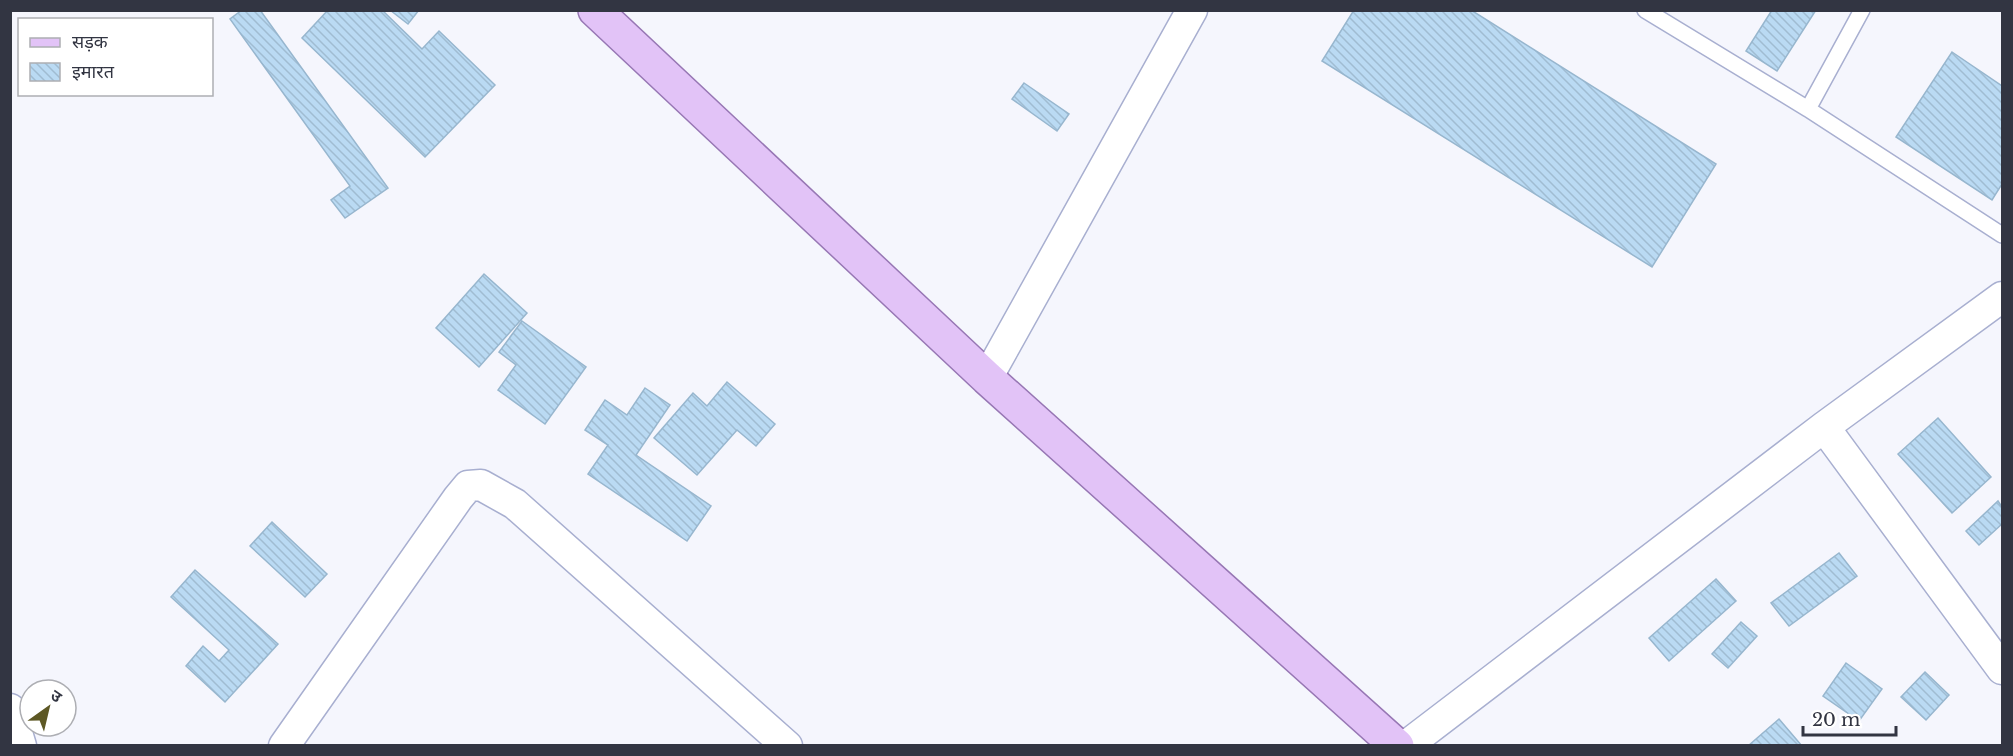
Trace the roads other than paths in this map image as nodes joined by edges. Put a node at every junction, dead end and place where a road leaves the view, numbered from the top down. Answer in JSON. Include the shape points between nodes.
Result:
{"nodes":[{"id":1,"x":595,"y":10,"type":"edge"},
{"id":2,"x":1192,"y":10,"type":"edge"},
{"id":3,"x":1645,"y":10,"type":"edge"},
{"id":4,"x":1862,"y":10,"type":"edge"},
{"id":5,"x":1808,"y":109,"type":"junction"},
{"id":6,"x":2002,"y":235,"type":"edge"},
{"id":7,"x":2002,"y":297,"type":"edge"},
{"id":8,"x":987,"y":378,"type":"junction"},
{"id":9,"x":1824,"y":427,"type":"junction"},
{"id":10,"x":2002,"y":669,"type":"edge"},
{"id":11,"x":10,"y":709,"type":"edge"},
{"id":12,"x":21,"y":746,"type":"edge"},
{"id":13,"x":284,"y":746,"type":"edge"},
{"id":14,"x":787,"y":746,"type":"edge"},
{"id":15,"x":1397,"y":746,"type":"edge"},
{"id":16,"x":1406,"y":746,"type":"edge"}],
"edges":[{"from":1,"to":8,"type":"main road"},
{"from":2,"to":8,"type":"street"},
{"from":3,"to":5,"type":"lane"},
{"from":4,"to":5,"type":"lane"},
{"from":5,"to":6,"type":"lane"},
{"from":7,"to":9,"type":"street"},
{"from":8,"to":15,"type":"main road"},
{"from":9,"to":10,"type":"street"},
{"from":9,"to":16,"type":"street"},
{"from":11,"to":12,"type":"street"},
{"from":13,"to":14,"type":"street","via":[[458,498],[468,486],[481,484],[515,504]]}]}
